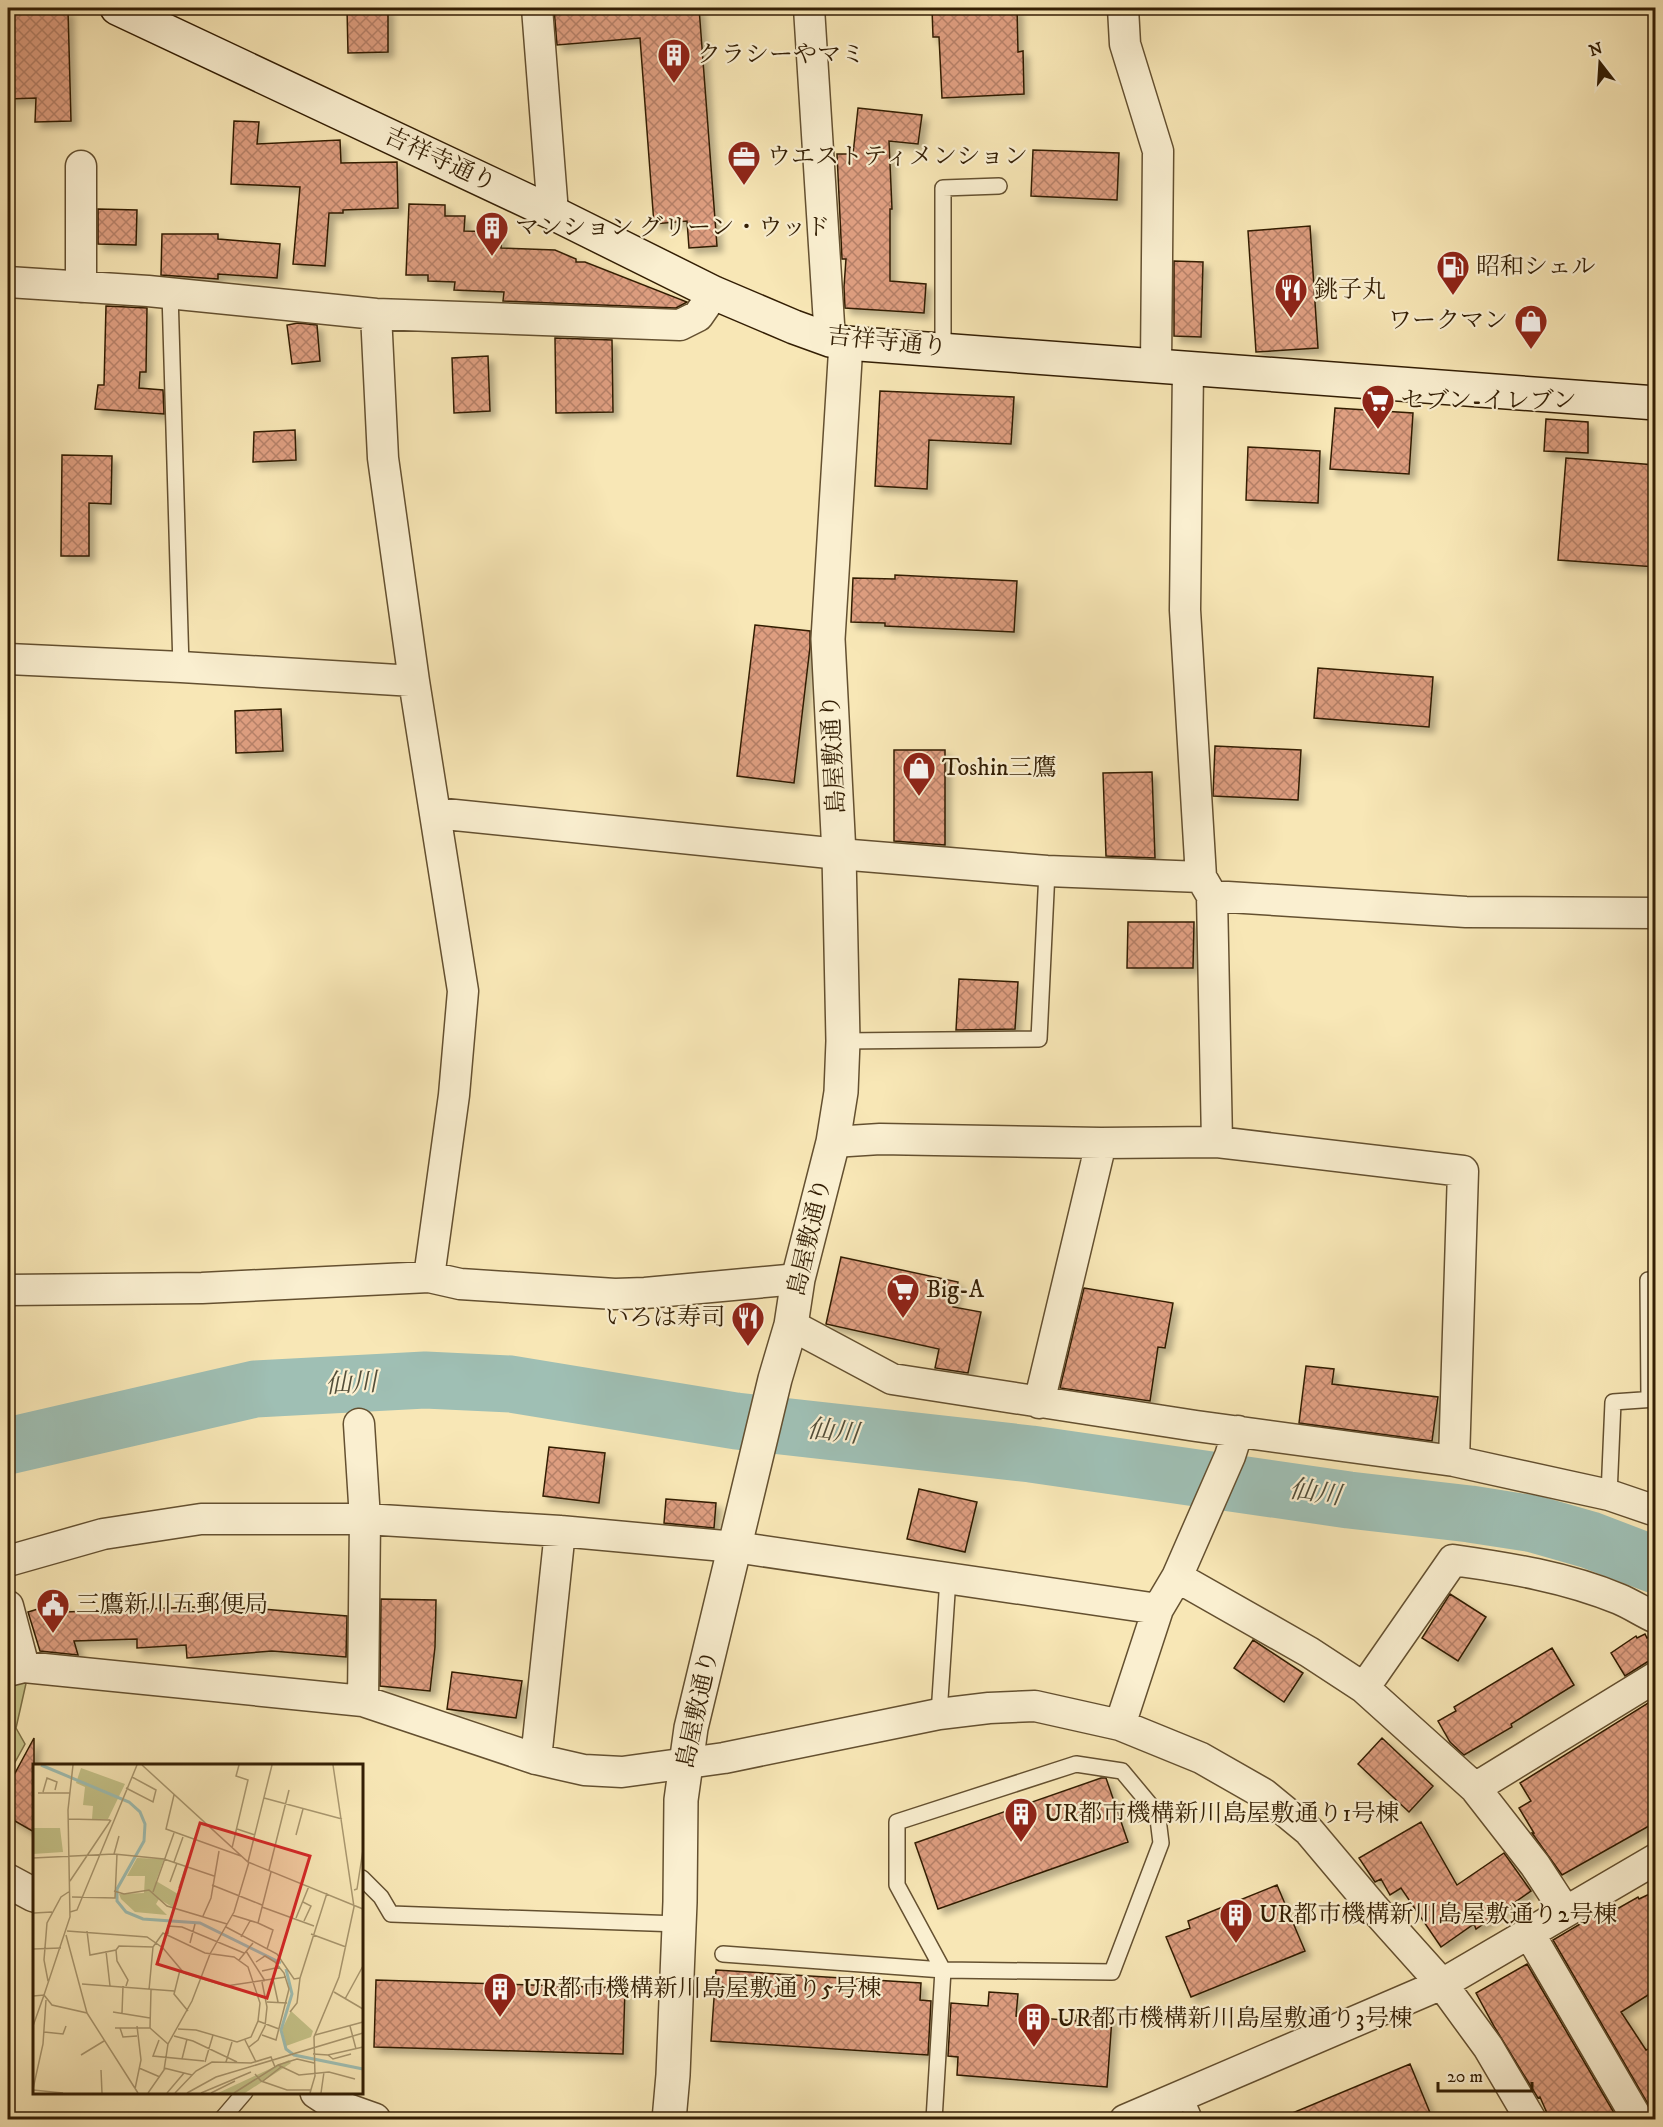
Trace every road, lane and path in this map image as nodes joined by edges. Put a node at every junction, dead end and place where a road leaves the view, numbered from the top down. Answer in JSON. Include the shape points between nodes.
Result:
{"nodes":[{"id":1,"x":117,"y":8,"type":"edge"},
{"id":2,"x":537,"y":8,"type":"edge"},
{"id":3,"x":809,"y":8,"type":"edge"},
{"id":4,"x":1123,"y":8,"type":"edge"},
{"id":5,"x":81,"y":166,"type":"dead end"},
{"id":6,"x":999,"y":186,"type":"dead end"},
{"id":7,"x":553,"y":213,"type":"junction"},
{"id":8,"x":8,"y":282,"type":"edge"},
{"id":9,"x":81,"y":288,"type":"junction"},
{"id":10,"x":170,"y":293,"type":"junction"},
{"id":11,"x":714,"y":293,"type":"junction"},
{"id":12,"x":376,"y":314,"type":"junction"},
{"id":13,"x":838,"y":341,"type":"junction"},
{"id":14,"x":943,"y":349,"type":"junction"},
{"id":15,"x":1156,"y":365,"type":"junction"},
{"id":16,"x":1188,"y":369,"type":"junction"},
{"id":17,"x":1656,"y":403,"type":"edge"},
{"id":18,"x":8,"y":659,"type":"edge"},
{"id":19,"x":181,"y":667,"type":"junction"},
{"id":20,"x":414,"y":681,"type":"junction"},
{"id":21,"x":435,"y":813,"type":"junction"},
{"id":22,"x":839,"y":854,"type":"junction"},
{"id":23,"x":1047,"y":871,"type":"junction"},
{"id":24,"x":1207,"y":886,"type":"junction"},
{"id":25,"x":1656,"y":913,"type":"edge"},
{"id":26,"x":843,"y":1041,"type":"junction"},
{"id":27,"x":833,"y":1142,"type":"junction"},
{"id":28,"x":1217,"y":1142,"type":"junction"},
{"id":29,"x":1101,"y":1143,"type":"junction"},
{"id":30,"x":429,"y":1277,"type":"junction"},
{"id":31,"x":798,"y":1279,"type":"junction"},
{"id":32,"x":1648,"y":1280,"type":"dead end"},
{"id":33,"x":8,"y":1290,"type":"edge"},
{"id":34,"x":791,"y":1325,"type":"junction"},
{"id":35,"x":1652,"y":1399,"type":"edge"},
{"id":36,"x":1040,"y":1402,"type":"junction"},
{"id":37,"x":359,"y":1424,"type":"dead end"},
{"id":38,"x":1234,"y":1444,"type":"junction"},
{"id":39,"x":1454,"y":1461,"type":"junction"},
{"id":40,"x":1609,"y":1495,"type":"junction"},
{"id":41,"x":1656,"y":1511,"type":"edge"},
{"id":42,"x":365,"y":1520,"type":"junction"},
{"id":43,"x":560,"y":1532,"type":"junction"},
{"id":44,"x":735,"y":1547,"type":"junction"},
{"id":45,"x":8,"y":1561,"type":"edge"},
{"id":46,"x":1177,"y":1577,"type":"junction"},
{"id":47,"x":948,"y":1578,"type":"junction"},
{"id":48,"x":8,"y":1606,"type":"edge"},
{"id":49,"x":1158,"y":1609,"type":"junction"},
{"id":50,"x":1656,"y":1618,"type":"edge"},
{"id":51,"x":16,"y":1669,"type":"edge"},
{"id":52,"x":1656,"y":1677,"type":"edge"},
{"id":53,"x":1364,"y":1688,"type":"junction"},
{"id":54,"x":363,"y":1701,"type":"junction"},
{"id":55,"x":939,"y":1714,"type":"junction"},
{"id":56,"x":1120,"y":1725,"type":"junction"},
{"id":57,"x":536,"y":1759,"type":"junction"},
{"id":58,"x":684,"y":1764,"type":"junction"},
{"id":59,"x":1475,"y":1788,"type":"junction"},
{"id":60,"x":1656,"y":1859,"type":"edge"},
{"id":61,"x":363,"y":1879,"type":"edge"},
{"id":62,"x":8,"y":1881,"type":"edge"},
{"id":63,"x":33,"y":1894,"type":"edge"},
{"id":64,"x":1565,"y":1911,"type":"junction"},
{"id":65,"x":679,"y":1924,"type":"junction"},
{"id":66,"x":1529,"y":1933,"type":"junction"},
{"id":67,"x":723,"y":1953,"type":"dead end"},
{"id":68,"x":943,"y":1970,"type":"junction"},
{"id":69,"x":1442,"y":1984,"type":"junction"},
{"id":70,"x":243,"y":2094,"type":"edge"},
{"id":71,"x":333,"y":2107,"type":"edge"},
{"id":72,"x":1190,"y":2107,"type":"edge"},
{"id":73,"x":221,"y":2120,"type":"edge"},
{"id":74,"x":374,"y":2120,"type":"edge"},
{"id":75,"x":669,"y":2120,"type":"edge"},
{"id":76,"x":934,"y":2120,"type":"edge"},
{"id":77,"x":1125,"y":2120,"type":"edge"},
{"id":78,"x":1531,"y":2120,"type":"edge"},
{"id":79,"x":1638,"y":2120,"type":"edge"}],
"edges":[{"from":1,"to":7,"type":"street","name":"吉祥寺通り"},
{"from":2,"to":7,"type":"street"},
{"from":3,"to":13,"type":"street","name":"島屋敷通り"},
{"from":4,"to":15,"type":"street","via":[[1125,44],[1158,151]]},
{"from":5,"to":9,"type":"street"},
{"from":6,"to":14,"type":"lane","via":[[943,188]]},
{"from":7,"to":11,"type":"street","name":"吉祥寺通り"},
{"from":8,"to":9,"type":"street"},
{"from":9,"to":10,"type":"street"},
{"from":10,"to":12,"type":"street"},
{"from":10,"to":19,"type":"lane"},
{"from":11,"to":12,"type":"street","via":[[698,316],[680,325]]},
{"from":11,"to":13,"type":"street","name":"吉祥寺通り"},
{"from":12,"to":20,"type":"street","via":[[383,458]]},
{"from":13,"to":14,"type":"street","name":"吉祥寺通り"},
{"from":13,"to":22,"type":"street","name":"島屋敷通り","via":[[828,639]]},
{"from":14,"to":15,"type":"street","name":"吉祥寺通り"},
{"from":15,"to":16,"type":"street","name":"吉祥寺通り"},
{"from":16,"to":17,"type":"street","name":"吉祥寺通り"},
{"from":16,"to":24,"type":"street","via":[[1185,610]]},
{"from":18,"to":19,"type":"street"},
{"from":19,"to":20,"type":"street"},
{"from":20,"to":21,"type":"street"},
{"from":21,"to":22,"type":"street"},
{"from":21,"to":30,"type":"street","via":[[463,991],[454,1095]]},
{"from":22,"to":23,"type":"street"},
{"from":22,"to":26,"type":"street","name":"島屋敷通り"},
{"from":23,"to":24,"type":"street"},
{"from":23,"to":26,"type":"lane","via":[[1039,1039]]},
{"from":24,"to":25,"type":"street","via":[[1466,912]]},
{"from":24,"to":28,"type":"street"},
{"from":26,"to":27,"type":"street","name":"島屋敷通り","via":[[841,1092]]},
{"from":27,"to":29,"type":"street","via":[[880,1139]]},
{"from":27,"to":31,"type":"street","name":"島屋敷通り"},
{"from":28,"to":29,"type":"street"},
{"from":28,"to":39,"type":"street","via":[[1462,1171]]},
{"from":29,"to":36,"type":"street"},
{"from":30,"to":31,"type":"street","via":[[460,1284],[615,1294]]},
{"from":30,"to":33,"type":"street","via":[[202,1288]]},
{"from":31,"to":34,"type":"street","name":"島屋敷通り"},
{"from":32,"to":35,"type":"lane"},
{"from":34,"to":36,"type":"street","via":[[892,1379]]},
{"from":34,"to":44,"type":"street","name":"島屋敷通り"},
{"from":35,"to":40,"type":"lane","via":[[1613,1402]]},
{"from":36,"to":38,"type":"street"},
{"from":37,"to":42,"type":"street"},
{"from":38,"to":39,"type":"street"},
{"from":38,"to":46,"type":"street"},
{"from":39,"to":40,"type":"street"},
{"from":40,"to":41,"type":"street"},
{"from":42,"to":43,"type":"street"},
{"from":42,"to":45,"type":"street","via":[[201,1519],[103,1534]]},
{"from":42,"to":54,"type":"street"},
{"from":43,"to":44,"type":"street"},
{"from":43,"to":57,"type":"street"},
{"from":44,"to":47,"type":"street"},
{"from":44,"to":58,"type":"street","name":"島屋敷通り"},
{"from":46,"to":49,"type":"street"},
{"from":46,"to":53,"type":"street"},
{"from":47,"to":49,"type":"street"},
{"from":47,"to":55,"type":"lane"},
{"from":48,"to":51,"type":"street"},
{"from":49,"to":56,"type":"street"},
{"from":50,"to":53,"type":"street","via":[[1619,1599],[1572,1584],[1519,1569],[1453,1560]]},
{"from":51,"to":54,"type":"street"},
{"from":52,"to":59,"type":"street"},
{"from":53,"to":59,"type":"street"},
{"from":54,"to":57,"type":"street"},
{"from":55,"to":56,"type":"street","via":[[1035,1706]]},
{"from":55,"to":58,"type":"street"},
{"from":56,"to":69,"type":"street","via":[[1201,1758],[1264,1794],[1309,1831]]},
{"from":57,"to":58,"type":"street","via":[[584,1770],[622,1772]]},
{"from":58,"to":65,"type":"street","name":"島屋敷通り"},
{"from":59,"to":64,"type":"street"},
{"from":60,"to":64,"type":"street"},
{"from":61,"to":65,"type":"lane","via":[[392,1914]]},
{"from":62,"to":63,"type":"street"},
{"from":64,"to":66,"type":"street"},
{"from":65,"to":75,"type":"street","name":"島屋敷通り"},
{"from":66,"to":69,"type":"street"},
{"from":66,"to":79,"type":"street"},
{"from":67,"to":68,"type":"lane"},
{"from":68,"to":68,"type":"lane","via":[[897,1886],[897,1822],[1076,1764],[1122,1771],[1152,1807],[1161,1844],[1112,1972]]},
{"from":68,"to":76,"type":"lane"},
{"from":69,"to":72,"type":"street"},
{"from":69,"to":78,"type":"street","via":[[1488,2047]]},
{"from":70,"to":73,"type":"lane"},
{"from":71,"to":74,"type":"street"},
{"from":72,"to":77,"type":"street"}]}
